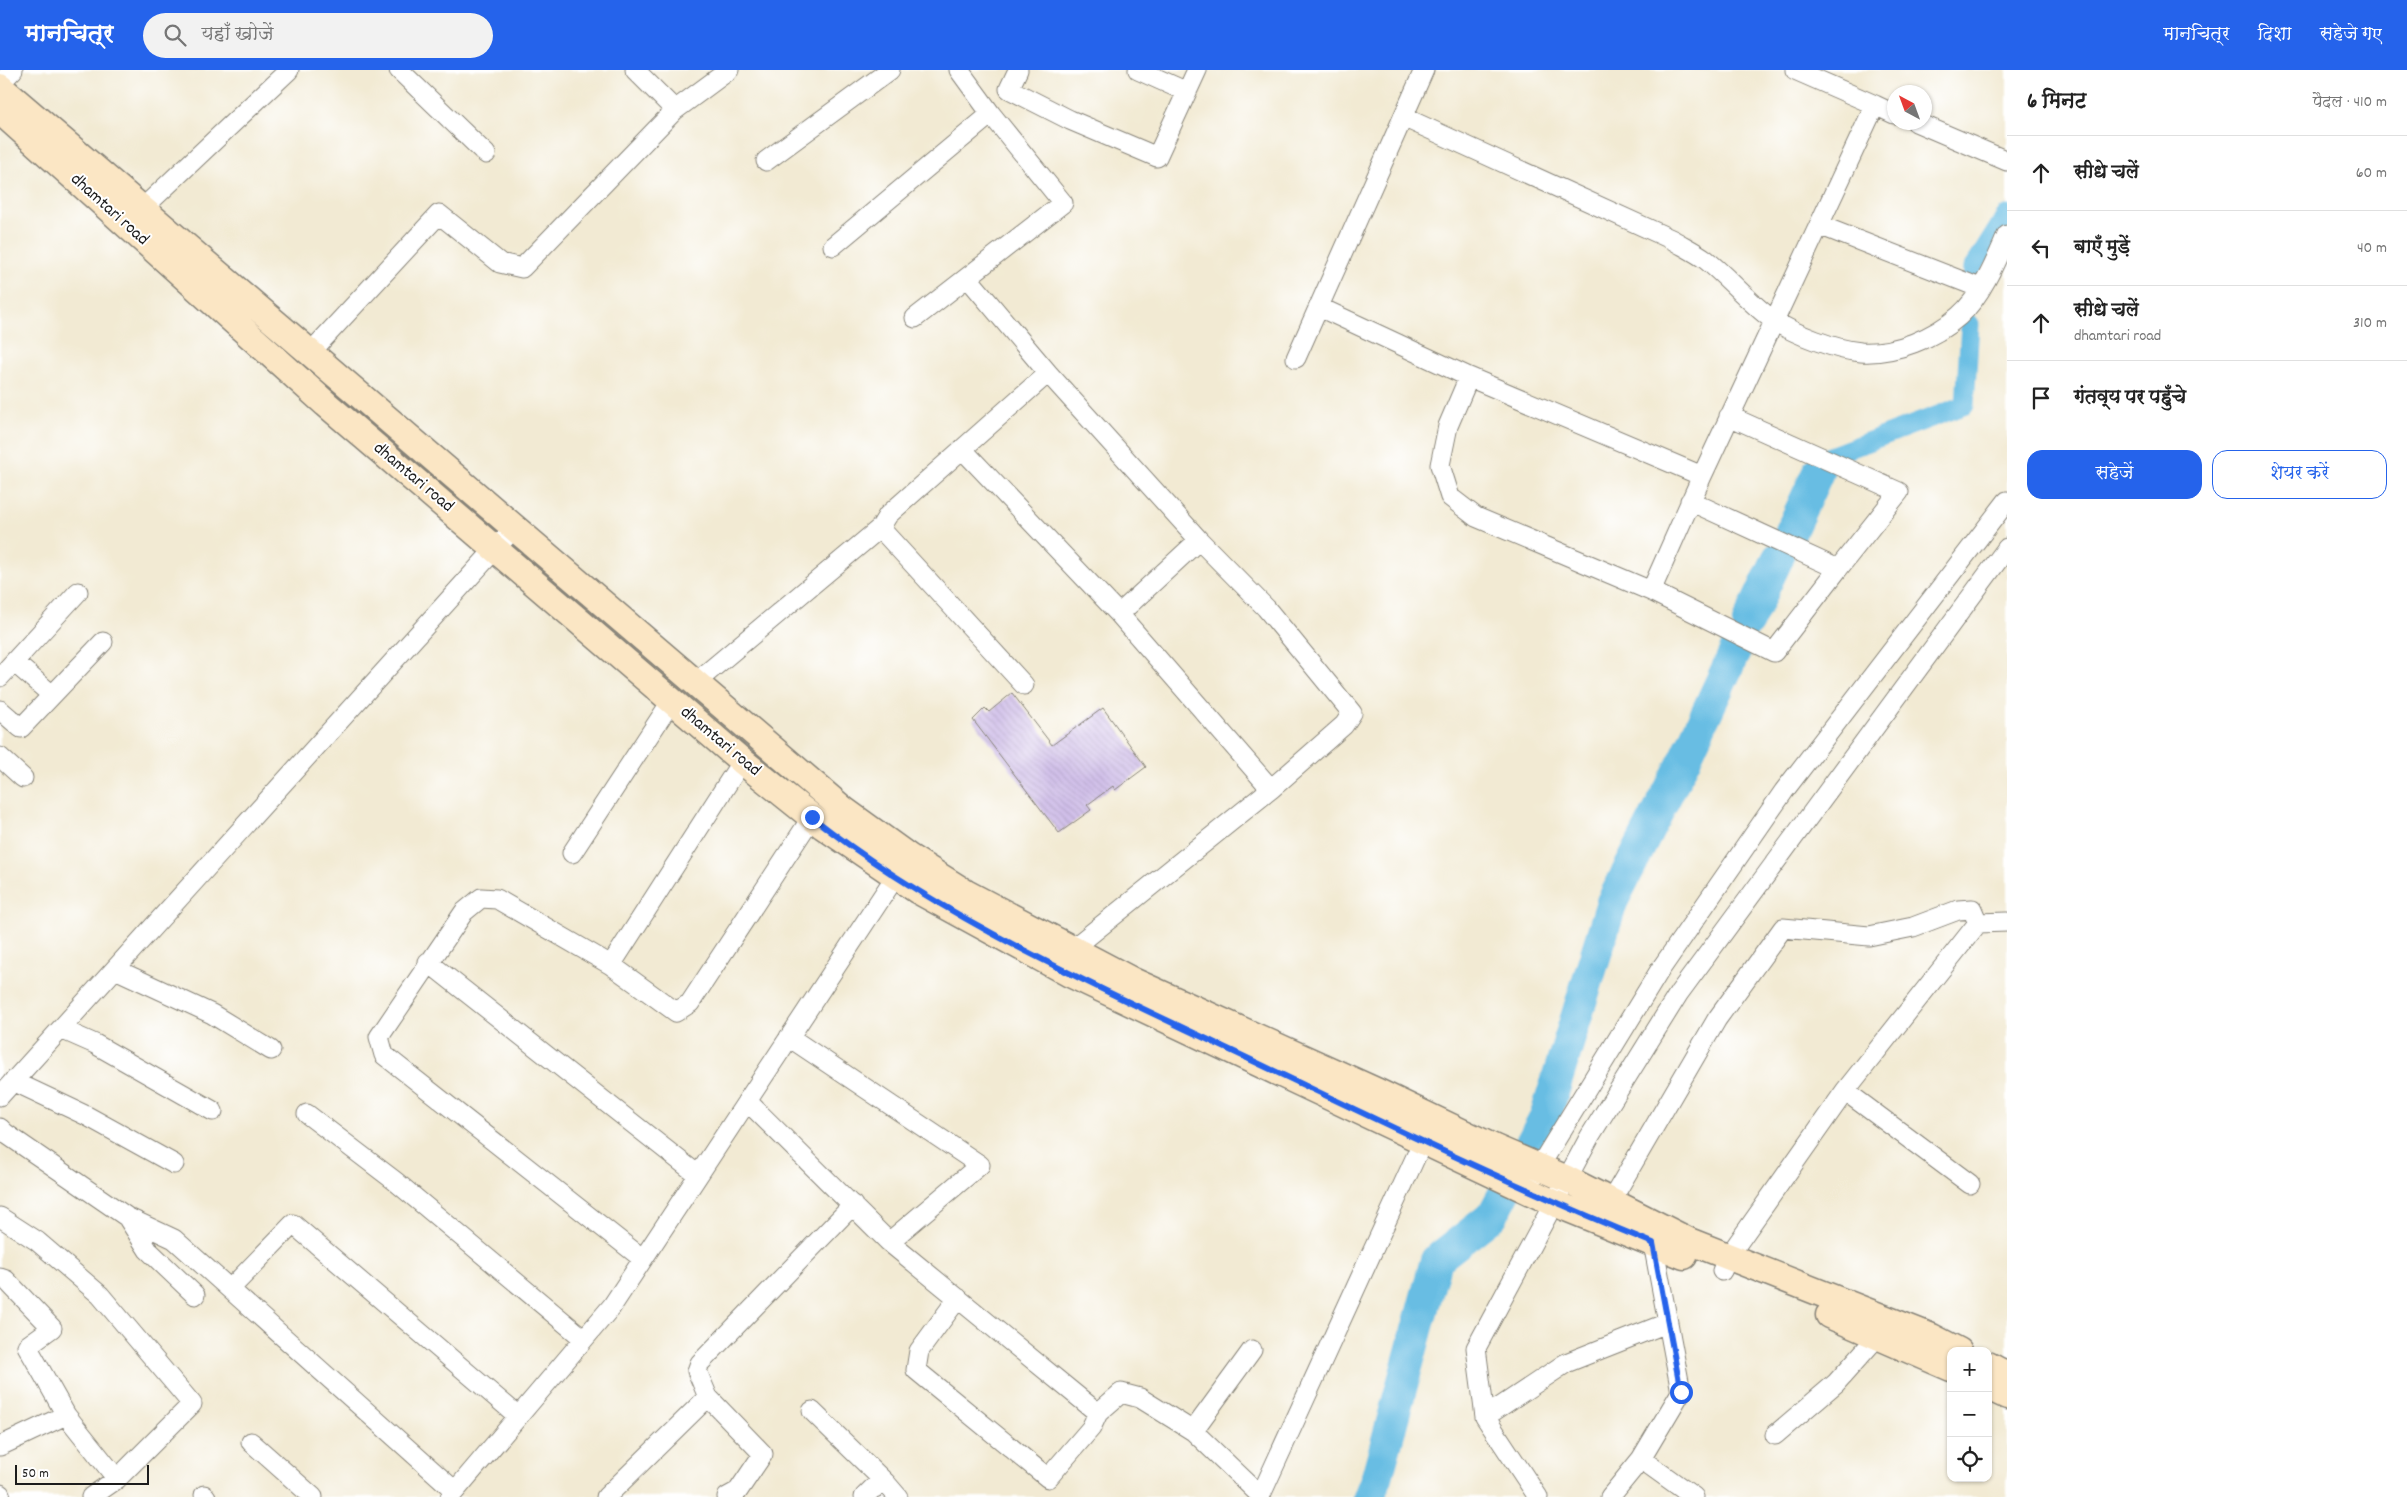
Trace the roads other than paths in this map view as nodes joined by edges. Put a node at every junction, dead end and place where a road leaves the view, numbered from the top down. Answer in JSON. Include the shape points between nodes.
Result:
{"nodes":[{"id":1,"x":12,"y":70,"type":"edge"},
{"id":2,"x":289,"y":70,"type":"edge"},
{"id":3,"x":399,"y":70,"type":"edge"},
{"id":4,"x":635,"y":70,"type":"edge"},
{"id":5,"x":729,"y":70,"type":"edge"},
{"id":6,"x":890,"y":70,"type":"edge"},
{"id":7,"x":959,"y":70,"type":"edge"},
{"id":8,"x":1018,"y":70,"type":"edge"},
{"id":9,"x":1138,"y":70,"type":"edge"},
{"id":10,"x":1198,"y":70,"type":"edge"},
{"id":11,"x":1424,"y":70,"type":"edge"},
{"id":12,"x":1795,"y":70,"type":"edge"},
{"id":13,"x":0,"y":83,"type":"edge"},
{"id":14,"x":0,"y":87,"type":"edge"},
{"id":15,"x":1187,"y":92,"type":"junction"},
{"id":16,"x":1875,"y":105,"type":"junction"},
{"id":17,"x":675,"y":110,"type":"junction"},
{"id":18,"x":0,"y":111,"type":"edge"},
{"id":19,"x":1887,"y":111,"type":"edge"},
{"id":20,"x":991,"y":114,"type":"junction"},
{"id":21,"x":1403,"y":117,"type":"junction"},
{"id":22,"x":1932,"y":129,"type":"edge"},
{"id":23,"x":486,"y":154,"type":"dead end"},
{"id":24,"x":766,"y":161,"type":"dead end"},
{"id":25,"x":2007,"y":161,"type":"edge"},
{"id":26,"x":142,"y":209,"type":"junction"},
{"id":27,"x":1819,"y":225,"type":"junction"},
{"id":28,"x":2007,"y":235,"type":"edge"},
{"id":29,"x":833,"y":246,"type":"dead end"},
{"id":30,"x":968,"y":278,"type":"junction"},
{"id":31,"x":1980,"y":288,"type":"junction"},
{"id":32,"x":1319,"y":306,"type":"junction"},
{"id":33,"x":915,"y":318,"type":"dead end"},
{"id":34,"x":1774,"y":320,"type":"junction"},
{"id":35,"x":310,"y":353,"type":"junction"},
{"id":36,"x":1296,"y":358,"type":"dead end"},
{"id":37,"x":1048,"y":373,"type":"junction"},
{"id":38,"x":1469,"y":377,"type":"junction"},
{"id":39,"x":1729,"y":416,"type":"junction"},
{"id":40,"x":963,"y":450,"type":"junction"},
{"id":41,"x":1702,"y":476,"type":"junction"},
{"id":42,"x":1690,"y":501,"type":"junction"},
{"id":43,"x":2007,"y":501,"type":"edge"},
{"id":44,"x":514,"y":528,"type":"junction"},
{"id":45,"x":880,"y":528,"type":"junction"},
{"id":46,"x":1199,"y":540,"type":"junction"},
{"id":47,"x":495,"y":548,"type":"junction"},
{"id":48,"x":2007,"y":548,"type":"edge"},
{"id":49,"x":1838,"y":569,"type":"junction"},
{"id":50,"x":1651,"y":591,"type":"junction"},
{"id":51,"x":78,"y":592,"type":"dead end"},
{"id":52,"x":1119,"y":614,"type":"junction"},
{"id":53,"x":103,"y":642,"type":"dead end"},
{"id":54,"x":4,"y":671,"type":"edge"},
{"id":55,"x":695,"y":683,"type":"junction"},
{"id":56,"x":1024,"y":685,"type":"dead end"},
{"id":57,"x":52,"y":695,"type":"junction"},
{"id":58,"x":674,"y":702,"type":"junction"},
{"id":59,"x":0,"y":710,"type":"edge"},
{"id":60,"x":0,"y":757,"type":"edge"},
{"id":61,"x":742,"y":761,"type":"junction"},
{"id":62,"x":23,"y":778,"type":"dead end"},
{"id":63,"x":1271,"y":789,"type":"junction"},
{"id":64,"x":812,"y":817,"type":"junction"},
{"id":65,"x":572,"y":853,"type":"dead end"},
{"id":66,"x":902,"y":866,"type":"junction"},
{"id":67,"x":1978,"y":922,"type":"junction"},
{"id":68,"x":2007,"y":922,"type":"edge"},
{"id":69,"x":1070,"y":950,"type":"junction"},
{"id":70,"x":428,"y":962,"type":"junction"},
{"id":71,"x":611,"y":965,"type":"junction"},
{"id":72,"x":116,"y":968,"type":"junction"},
{"id":73,"x":61,"y":1029,"type":"junction"},
{"id":74,"x":789,"y":1038,"type":"junction"},
{"id":75,"x":271,"y":1050,"type":"dead end"},
{"id":76,"x":13,"y":1081,"type":"junction"},
{"id":77,"x":1845,"y":1091,"type":"junction"},
{"id":78,"x":0,"y":1096,"type":"edge"},
{"id":79,"x":747,"y":1101,"type":"junction"},
{"id":80,"x":213,"y":1111,"type":"dead end"},
{"id":81,"x":307,"y":1114,"type":"dead end"},
{"id":82,"x":1433,"y":1118,"type":"junction"},
{"id":83,"x":0,"y":1128,"type":"edge"},
{"id":84,"x":1422,"y":1141,"type":"junction"},
{"id":85,"x":1490,"y":1159,"type":"junction"},
{"id":86,"x":174,"y":1164,"type":"dead end"},
{"id":87,"x":698,"y":1176,"type":"junction"},
{"id":88,"x":1531,"y":1178,"type":"junction"},
{"id":89,"x":1567,"y":1179,"type":"junction"},
{"id":90,"x":1970,"y":1184,"type":"dead end"},
{"id":91,"x":1611,"y":1201,"type":"junction"},
{"id":92,"x":1554,"y":1203,"type":"junction"},
{"id":93,"x":852,"y":1205,"type":"junction"},
{"id":94,"x":0,"y":1217,"type":"edge"},
{"id":95,"x":127,"y":1217,"type":"junction"},
{"id":96,"x":889,"y":1242,"type":"junction"},
{"id":97,"x":1653,"y":1243,"type":"junction"},
{"id":98,"x":643,"y":1259,"type":"junction"},
{"id":99,"x":1725,"y":1264,"type":"junction"},
{"id":100,"x":0,"y":1278,"type":"edge"},
{"id":101,"x":230,"y":1289,"type":"junction"},
{"id":102,"x":195,"y":1295,"type":"dead end"},
{"id":103,"x":958,"y":1298,"type":"junction"},
{"id":104,"x":1667,"y":1323,"type":"junction"},
{"id":105,"x":1877,"y":1337,"type":"junction"},
{"id":106,"x":584,"y":1339,"type":"junction"},
{"id":107,"x":1950,"y":1347,"type":"edge"},
{"id":108,"x":1252,"y":1350,"type":"dead end"},
{"id":109,"x":1947,"y":1366,"type":"edge"},
{"id":110,"x":1992,"y":1368,"type":"edge"},
{"id":111,"x":2007,"y":1375,"type":"edge"},
{"id":112,"x":1992,"y":1389,"type":"edge"},
{"id":113,"x":2007,"y":1396,"type":"edge"},
{"id":114,"x":708,"y":1397,"type":"junction"},
{"id":115,"x":812,"y":1411,"type":"dead end"},
{"id":116,"x":1098,"y":1413,"type":"junction"},
{"id":117,"x":66,"y":1415,"type":"junction"},
{"id":118,"x":518,"y":1416,"type":"junction"},
{"id":119,"x":1485,"y":1417,"type":"junction"},
{"id":120,"x":1193,"y":1431,"type":"junction"},
{"id":121,"x":1775,"y":1436,"type":"dead end"},
{"id":122,"x":251,"y":1442,"type":"dead end"},
{"id":123,"x":0,"y":1446,"type":"edge"},
{"id":124,"x":1641,"y":1459,"type":"junction"},
{"id":125,"x":117,"y":1479,"type":"junction"},
{"id":126,"x":892,"y":1490,"type":"edge"},
{"id":127,"x":452,"y":1494,"type":"edge"},
{"id":128,"x":736,"y":1495,"type":"edge"},
{"id":129,"x":1260,"y":1496,"type":"edge"},
{"id":130,"x":92,"y":1497,"type":"edge"},
{"id":131,"x":312,"y":1497,"type":"edge"},
{"id":132,"x":606,"y":1497,"type":"edge"},
{"id":133,"x":864,"y":1497,"type":"edge"},
{"id":134,"x":1538,"y":1497,"type":"edge"},
{"id":135,"x":1610,"y":1497,"type":"edge"},
{"id":136,"x":1694,"y":1497,"type":"edge"}],
"edges":[{"from":1,"to":13,"type":"street"},
{"from":2,"to":26,"type":"street"},
{"from":3,"to":23,"type":"street"},
{"from":4,"to":17,"type":"street"},
{"from":5,"to":17,"type":"street"},
{"from":6,"to":24,"type":"street"},
{"from":7,"to":20,"type":"street"},
{"from":8,"to":15,"type":"street","via":[[1009,89],[1070,120],[1157,157]]},
{"from":9,"to":15,"type":"street"},
{"from":10,"to":15,"type":"street"},
{"from":11,"to":21,"type":"street"},
{"from":12,"to":16,"type":"street"},
{"from":14,"to":26,"type":"main road"},
{"from":16,"to":19,"type":"street"},
{"from":16,"to":27,"type":"street"},
{"from":17,"to":35,"type":"street","via":[[522,268],[500,263],[439,214]]},
{"from":18,"to":47,"type":"main road","name":"dhamtari road","via":[[326,404]]},
{"from":20,"to":29,"type":"street"},
{"from":20,"to":30,"type":"street","via":[[1063,204]]},
{"from":21,"to":32,"type":"street"},
{"from":21,"to":34,"type":"street","via":[[1673,240],[1705,259]]},
{"from":22,"to":25,"type":"street"},
{"from":26,"to":35,"type":"main road"},
{"from":27,"to":31,"type":"street"},
{"from":27,"to":34,"type":"street"},
{"from":28,"to":31,"type":"street","via":[[1989,277]]},
{"from":30,"to":33,"type":"street"},
{"from":30,"to":37,"type":"street"},
{"from":31,"to":34,"type":"street","via":[[1960,315],[1936,333],[1899,348],[1861,352],[1810,339]]},
{"from":32,"to":36,"type":"street"},
{"from":32,"to":38,"type":"street"},
{"from":34,"to":39,"type":"street"},
{"from":35,"to":44,"type":"main road"},
{"from":37,"to":40,"type":"street"},
{"from":37,"to":46,"type":"street"},
{"from":38,"to":41,"type":"street"},
{"from":38,"to":50,"type":"street","via":[[1448,426],[1440,465],[1450,497],[1476,517]]},
{"from":39,"to":41,"type":"street"},
{"from":39,"to":49,"type":"street","via":[[1899,492]]},
{"from":40,"to":45,"type":"street","via":[[888,515]]},
{"from":40,"to":52,"type":"street"},
{"from":41,"to":42,"type":"street"},
{"from":42,"to":49,"type":"street"},
{"from":42,"to":50,"type":"street"},
{"from":43,"to":88,"type":"street","via":[[1784,791],[1660,970]]},
{"from":44,"to":47,"type":"street"},
{"from":44,"to":55,"type":"main road"},
{"from":45,"to":55,"type":"street"},
{"from":45,"to":56,"type":"street"},
{"from":46,"to":52,"type":"street"},
{"from":46,"to":63,"type":"street","via":[[1266,608],[1352,713],[1344,726]]},
{"from":47,"to":58,"type":"main road","name":"dhamtari road"},
{"from":47,"to":72,"type":"street"},
{"from":48,"to":89,"type":"street","via":[[1679,993]]},
{"from":49,"to":50,"type":"street","via":[[1774,652]]},
{"from":51,"to":54,"type":"street"},
{"from":52,"to":63,"type":"street"},
{"from":53,"to":57,"type":"street"},
{"from":54,"to":57,"type":"street"},
{"from":55,"to":66,"type":"main road","via":[[844,810]]},
{"from":57,"to":59,"type":"street","via":[[21,728]]},
{"from":58,"to":61,"type":"main road","name":"dhamtari road"},
{"from":58,"to":65,"type":"street"},
{"from":60,"to":62,"type":"street"},
{"from":61,"to":64,"type":"main road","name":"dhamtari road"},
{"from":61,"to":71,"type":"street"},
{"from":63,"to":69,"type":"street"},
{"from":64,"to":66,"type":"main road","name":"dhamtari road"},
{"from":64,"to":71,"type":"street","via":[[690,1003],[676,1012]]},
{"from":66,"to":69,"type":"main road","via":[[966,894]]},
{"from":66,"to":74,"type":"street"},
{"from":66,"to":84,"type":"main road","name":"dhamtari road","via":[[917,890],[1070,974]]},
{"from":67,"to":68,"type":"street"},
{"from":67,"to":77,"type":"street"},
{"from":67,"to":91,"type":"street","via":[[1972,909],[1958,910],[1913,927],[1869,936],[1783,928],[1718,1019]]},
{"from":69,"to":82,"type":"main road"},
{"from":70,"to":71,"type":"street","via":[[464,912],[481,898],[497,899]]},
{"from":70,"to":87,"type":"street"},
{"from":70,"to":98,"type":"street","via":[[379,1037],[384,1055]]},
{"from":72,"to":73,"type":"street"},
{"from":72,"to":75,"type":"street","via":[[212,1014]]},
{"from":73,"to":76,"type":"street"},
{"from":73,"to":80,"type":"street"},
{"from":74,"to":79,"type":"street"},
{"from":74,"to":96,"type":"street","via":[[980,1165]]},
{"from":76,"to":78,"type":"street"},
{"from":76,"to":86,"type":"street","via":[[87,1116]]},
{"from":77,"to":90,"type":"street"},
{"from":77,"to":99,"type":"street"},
{"from":79,"to":87,"type":"street"},
{"from":79,"to":93,"type":"street"},
{"from":81,"to":106,"type":"street","via":[[395,1181]]},
{"from":82,"to":84,"type":"street"},
{"from":82,"to":85,"type":"main road"},
{"from":83,"to":95,"type":"street"},
{"from":84,"to":85,"type":"main road","name":"dhamtari road"},
{"from":84,"to":129,"type":"street"},
{"from":85,"to":88,"type":"main road"},
{"from":87,"to":98,"type":"street"},
{"from":88,"to":89,"type":"main road"},
{"from":88,"to":92,"type":"main road"},
{"from":89,"to":91,"type":"main road"},
{"from":89,"to":92,"type":"street"},
{"from":91,"to":99,"type":"main road","via":[[1689,1241]]},
{"from":92,"to":97,"type":"main road"},
{"from":92,"to":119,"type":"street","via":[[1476,1348]]},
{"from":93,"to":96,"type":"street"},
{"from":93,"to":114,"type":"street","via":[[700,1363],[697,1371]]},
{"from":94,"to":125,"type":"street","via":[[37,1241],[100,1295],[192,1404]]},
{"from":95,"to":101,"type":"street","via":[[174,1239]]},
{"from":95,"to":102,"type":"street","via":[[148,1250]]},
{"from":96,"to":103,"type":"street"},
{"from":97,"to":99,"type":"main road"},
{"from":97,"to":104,"type":"street"},
{"from":98,"to":106,"type":"street","via":[[612,1306]]},
{"from":99,"to":105,"type":"main road"},
{"from":99,"to":107,"type":"main road"},
{"from":100,"to":117,"type":"street","via":[[6,1280],[52,1328],[27,1346]]},
{"from":101,"to":118,"type":"street","via":[[293,1224]]},
{"from":101,"to":127,"type":"street"},
{"from":103,"to":116,"type":"street"},
{"from":103,"to":116,"type":"street","via":[[920,1351],[916,1370],[1048,1478],[1091,1428]]},
{"from":104,"to":119,"type":"street","via":[[1566,1363]]},
{"from":104,"to":124,"type":"street","via":[[1681,1392]]},
{"from":105,"to":109,"type":"main road"},
{"from":105,"to":121,"type":"street","via":[[1836,1384]]},
{"from":106,"to":118,"type":"street"},
{"from":108,"to":120,"type":"street"},
{"from":110,"to":111,"type":"main road"},
{"from":112,"to":113,"type":"main road"},
{"from":114,"to":128,"type":"street","via":[[763,1454]]},
{"from":114,"to":132,"type":"street"},
{"from":115,"to":126,"type":"street"},
{"from":116,"to":120,"type":"street","via":[[1121,1393],[1129,1394]]},
{"from":117,"to":123,"type":"street"},
{"from":117,"to":125,"type":"street"},
{"from":118,"to":127,"type":"street"},
{"from":119,"to":134,"type":"street"},
{"from":120,"to":129,"type":"street"},
{"from":122,"to":131,"type":"street"},
{"from":124,"to":135,"type":"street"},
{"from":124,"to":136,"type":"street"},
{"from":125,"to":130,"type":"street"},
{"from":126,"to":133,"type":"street","via":[[872,1489]]}]}
